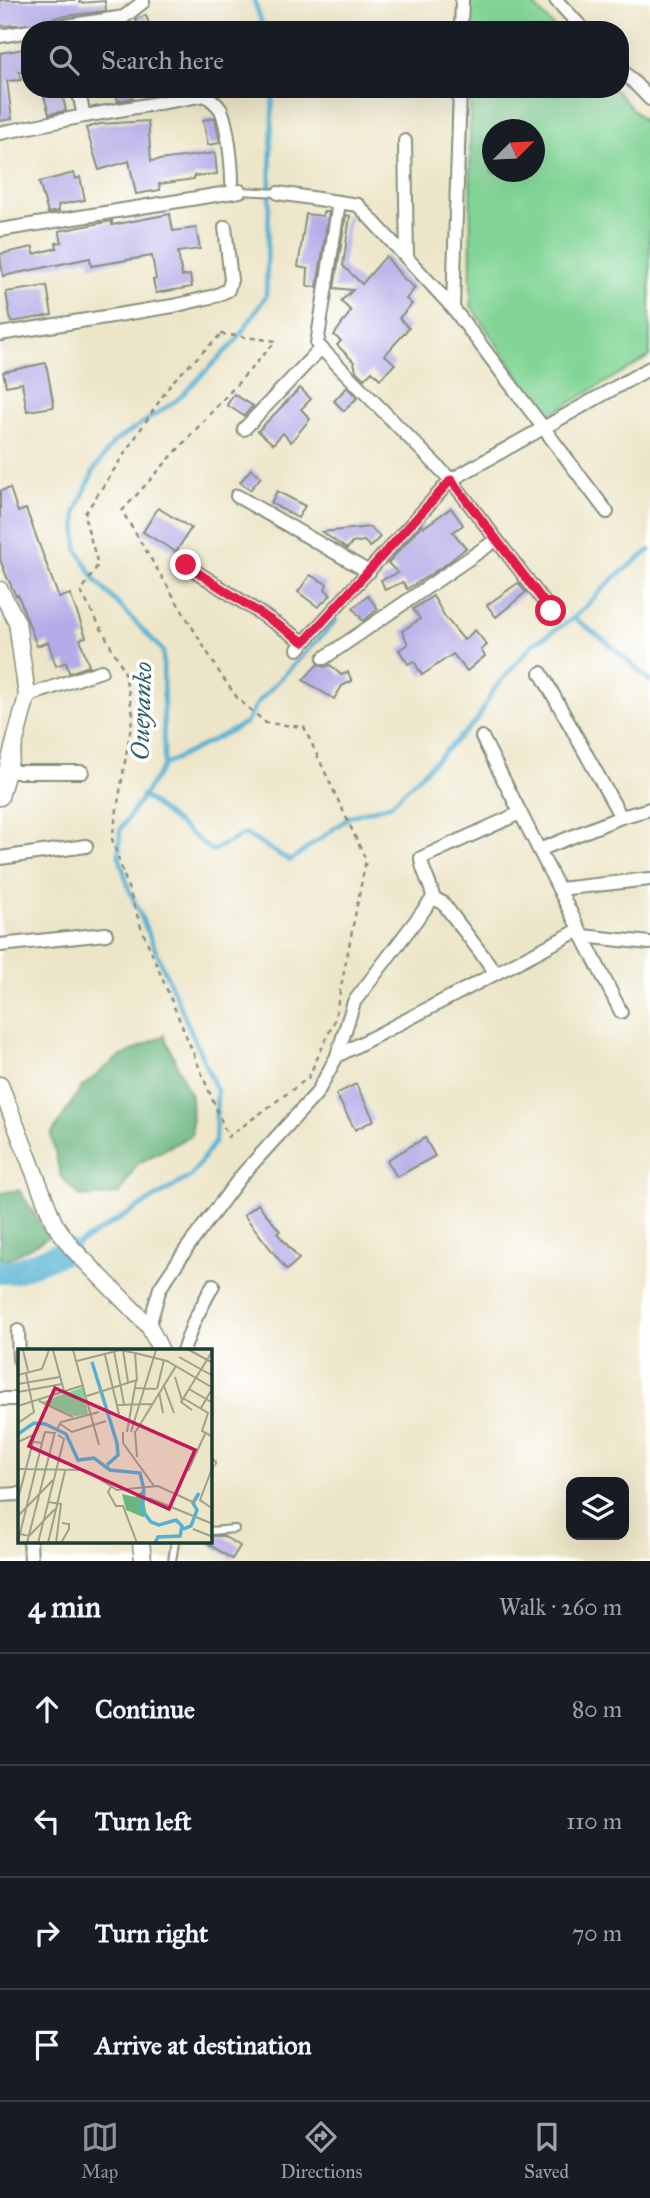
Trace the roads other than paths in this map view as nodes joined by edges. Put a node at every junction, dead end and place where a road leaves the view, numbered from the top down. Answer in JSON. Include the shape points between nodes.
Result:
{"nodes":[{"id":1,"x":142,"y":0,"type":"edge"},
{"id":2,"x":462,"y":0,"type":"edge"},
{"id":3,"x":556,"y":0,"type":"edge"},
{"id":4,"x":102,"y":21,"type":"edge"},
{"id":5,"x":461,"y":21,"type":"edge"},
{"id":6,"x":576,"y":21,"type":"edge"},
{"id":7,"x":21,"y":32,"type":"edge"},
{"id":8,"x":0,"y":36,"type":"edge"},
{"id":9,"x":629,"y":77,"type":"edge"},
{"id":10,"x":80,"y":98,"type":"edge"},
{"id":11,"x":188,"y":98,"type":"edge"},
{"id":12,"x":209,"y":98,"type":"edge"},
{"id":13,"x":460,"y":98,"type":"edge"},
{"id":14,"x":650,"y":99,"type":"edge"},
{"id":15,"x":84,"y":116,"type":"junction"},
{"id":16,"x":0,"y":133,"type":"edge"},
{"id":17,"x":405,"y":141,"type":"dead end"},
{"id":18,"x":236,"y":186,"type":"junction"},
{"id":19,"x":278,"y":193,"type":"joint"},
{"id":20,"x":340,"y":202,"type":"junction"},
{"id":21,"x":225,"y":227,"type":"dead end"},
{"id":22,"x":0,"y":230,"type":"edge"},
{"id":23,"x":407,"y":258,"type":"junction"},
{"id":24,"x":453,"y":308,"type":"junction"},
{"id":25,"x":0,"y":334,"type":"edge"},
{"id":26,"x":321,"y":348,"type":"junction"},
{"id":27,"x":648,"y":374,"type":"edge"},
{"id":28,"x":544,"y":428,"type":"junction"},
{"id":29,"x":244,"y":429,"type":"dead end"},
{"id":30,"x":451,"y":480,"type":"junction"},
{"id":31,"x":237,"y":496,"type":"dead end"},
{"id":32,"x":607,"y":512,"type":"dead end"},
{"id":33,"x":496,"y":540,"type":"junction"},
{"id":34,"x":186,"y":565,"type":"dead end"},
{"id":35,"x":369,"y":572,"type":"junction"},
{"id":36,"x":0,"y":590,"type":"edge"},
{"id":37,"x":551,"y":611,"type":"dead end"},
{"id":38,"x":324,"y":658,"type":"dead end"},
{"id":39,"x":101,"y":671,"type":"dead end"},
{"id":40,"x":541,"y":673,"type":"dead end"},
{"id":41,"x":27,"y":696,"type":"junction"},
{"id":42,"x":482,"y":737,"type":"dead end"},
{"id":43,"x":6,"y":772,"type":"junction"},
{"id":44,"x":82,"y":772,"type":"dead end"},
{"id":45,"x":0,"y":797,"type":"edge"},
{"id":46,"x":650,"y":809,"type":"edge"},
{"id":47,"x":520,"y":813,"type":"junction"},
{"id":48,"x":621,"y":817,"type":"junction"},
{"id":49,"x":86,"y":846,"type":"dead end"},
{"id":50,"x":539,"y":850,"type":"junction"},
{"id":51,"x":0,"y":858,"type":"edge"},
{"id":52,"x":650,"y":879,"type":"edge"},
{"id":53,"x":559,"y":889,"type":"junction"},
{"id":54,"x":433,"y":898,"type":"junction"},
{"id":55,"x":581,"y":933,"type":"junction"},
{"id":56,"x":107,"y":934,"type":"dead end"},
{"id":57,"x":650,"y":943,"type":"edge"},
{"id":58,"x":0,"y":945,"type":"edge"},
{"id":59,"x":496,"y":973,"type":"junction"},
{"id":60,"x":621,"y":1012,"type":"dead end"},
{"id":61,"x":337,"y":1056,"type":"junction"},
{"id":62,"x":0,"y":1085,"type":"edge"},
{"id":63,"x":213,"y":1285,"type":"dead end"},
{"id":64,"x":149,"y":1326,"type":"junction"},
{"id":65,"x":18,"y":1332,"type":"dead end"},
{"id":66,"x":19,"y":1349,"type":"edge"},
{"id":67,"x":160,"y":1349,"type":"edge"},
{"id":68,"x":184,"y":1349,"type":"edge"},
{"id":69,"x":0,"y":1399,"type":"edge"},
{"id":70,"x":18,"y":1399,"type":"edge"},
{"id":71,"x":18,"y":1494,"type":"edge"},
{"id":72,"x":0,"y":1495,"type":"edge"},
{"id":73,"x":235,"y":1528,"type":"dead end"},
{"id":74,"x":212,"y":1531,"type":"edge"}],
"edges":[{"from":1,"to":4,"type":"street","via":[[124,17]]},
{"from":2,"to":5,"type":"street"},
{"from":3,"to":6,"type":"street"},
{"from":7,"to":8,"type":"street"},
{"from":9,"to":14,"type":"street"},
{"from":10,"to":15,"type":"street"},
{"from":11,"to":15,"type":"street"},
{"from":12,"to":18,"type":"street","via":[[221,110]]},
{"from":13,"to":24,"type":"street"},
{"from":15,"to":16,"type":"street"},
{"from":17,"to":23,"type":"street"},
{"from":18,"to":19,"type":"lane"},
{"from":18,"to":22,"type":"street"},
{"from":19,"to":20,"type":"street"},
{"from":20,"to":23,"type":"street","via":[[358,205]]},
{"from":20,"to":26,"type":"street","via":[[317,344]]},
{"from":21,"to":25,"type":"street","via":[[228,290]]},
{"from":23,"to":24,"type":"street"},
{"from":24,"to":28,"type":"street"},
{"from":26,"to":29,"type":"street"},
{"from":26,"to":30,"type":"street"},
{"from":27,"to":28,"type":"street"},
{"from":28,"to":30,"type":"street"},
{"from":28,"to":32,"type":"street"},
{"from":30,"to":33,"type":"street"},
{"from":30,"to":35,"type":"street"},
{"from":31,"to":35,"type":"street"},
{"from":33,"to":37,"type":"street"},
{"from":33,"to":38,"type":"street"},
{"from":34,"to":35,"type":"street","via":[[301,645]]},
{"from":36,"to":41,"type":"street","via":[[17,622]]},
{"from":39,"to":41,"type":"street"},
{"from":40,"to":48,"type":"street"},
{"from":41,"to":43,"type":"street"},
{"from":42,"to":47,"type":"street"},
{"from":43,"to":44,"type":"street"},
{"from":43,"to":45,"type":"street"},
{"from":46,"to":48,"type":"street"},
{"from":47,"to":50,"type":"street"},
{"from":47,"to":54,"type":"street","via":[[421,858]]},
{"from":48,"to":50,"type":"street"},
{"from":49,"to":51,"type":"street"},
{"from":50,"to":53,"type":"street"},
{"from":52,"to":53,"type":"street"},
{"from":53,"to":55,"type":"street"},
{"from":54,"to":59,"type":"street","via":[[443,903]]},
{"from":54,"to":61,"type":"street","via":[[354,1002]]},
{"from":55,"to":57,"type":"street"},
{"from":55,"to":59,"type":"street"},
{"from":55,"to":60,"type":"street"},
{"from":56,"to":58,"type":"street"},
{"from":59,"to":61,"type":"street"},
{"from":61,"to":64,"type":"street","via":[[317,1093],[242,1175],[187,1248],[160,1288]]},
{"from":62,"to":64,"type":"street","via":[[54,1223],[72,1248]]},
{"from":63,"to":68,"type":"street"},
{"from":64,"to":67,"type":"street"},
{"from":65,"to":66,"type":"street"},
{"from":69,"to":70,"type":"street"},
{"from":71,"to":72,"type":"street"},
{"from":73,"to":74,"type":"lane"}]}
